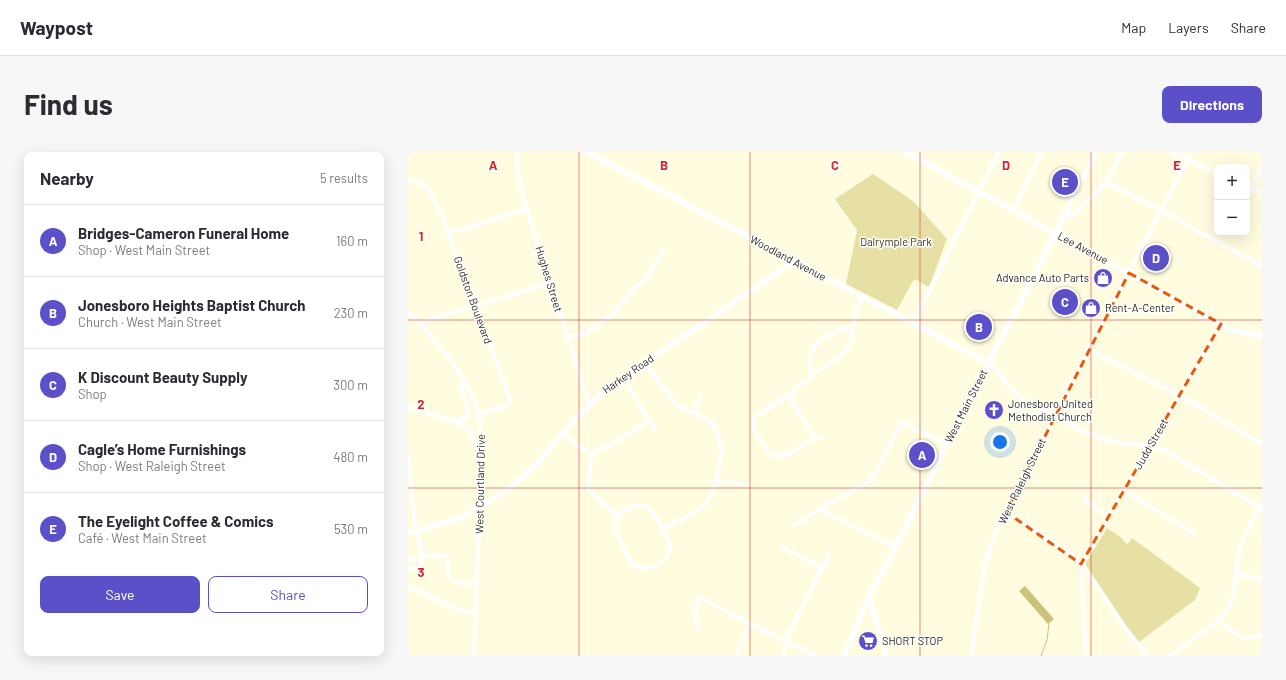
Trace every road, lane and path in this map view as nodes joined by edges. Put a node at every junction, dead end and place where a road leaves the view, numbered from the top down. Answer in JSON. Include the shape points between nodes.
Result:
{"nodes":[{"id":1,"x":517,"y":152,"type":"edge"},
{"id":2,"x":587,"y":152,"type":"edge"},
{"id":3,"x":906,"y":152,"type":"edge"},
{"id":4,"x":999,"y":152,"type":"edge"},
{"id":5,"x":1042,"y":152,"type":"edge"},
{"id":6,"x":1096,"y":152,"type":"edge"},
{"id":7,"x":1122,"y":152,"type":"edge"},
{"id":8,"x":1172,"y":152,"type":"edge"},
{"id":9,"x":1192,"y":152,"type":"edge"},
{"id":10,"x":1188,"y":160,"type":"junction"},
{"id":11,"x":1262,"y":166,"type":"edge"},
{"id":12,"x":1214,"y":172,"type":"edge"},
{"id":13,"x":408,"y":180,"type":"edge"},
{"id":14,"x":1106,"y":182,"type":"junction"},
{"id":15,"x":1250,"y":185,"type":"edge"},
{"id":16,"x":1250,"y":188,"type":"edge"},
{"id":17,"x":979,"y":192,"type":"junction"},
{"id":18,"x":1262,"y":194,"type":"edge"},
{"id":19,"x":527,"y":209,"type":"junction"},
{"id":20,"x":1013,"y":210,"type":"junction"},
{"id":21,"x":1162,"y":211,"type":"junction"},
{"id":22,"x":1066,"y":214,"type":"junction"},
{"id":23,"x":449,"y":233,"type":"junction"},
{"id":24,"x":1056,"y":233,"type":"junction"},
{"id":25,"x":664,"y":250,"type":"dead end"},
{"id":26,"x":794,"y":261,"type":"junction"},
{"id":27,"x":1262,"y":266,"type":"edge"},
{"id":28,"x":1129,"y":273,"type":"junction"},
{"id":29,"x":550,"y":283,"type":"junction"},
{"id":30,"x":863,"y":297,"type":"junction"},
{"id":31,"x":474,"y":306,"type":"junction"},
{"id":32,"x":408,"y":311,"type":"edge"},
{"id":33,"x":419,"y":323,"type":"junction"},
{"id":34,"x":912,"y":323,"type":"junction"},
{"id":35,"x":1221,"y":324,"type":"junction"},
{"id":36,"x":853,"y":326,"type":"junction"},
{"id":37,"x":1262,"y":336,"type":"edge"},
{"id":38,"x":568,"y":339,"type":"junction"},
{"id":39,"x":1088,"y":349,"type":"junction"},
{"id":40,"x":644,"y":362,"type":"junction"},
{"id":41,"x":989,"y":363,"type":"junction"},
{"id":42,"x":811,"y":376,"type":"junction"},
{"id":43,"x":623,"y":377,"type":"junction"},
{"id":44,"x":464,"y":379,"type":"junction"},
{"id":45,"x":790,"y":394,"type":"junction"},
{"id":46,"x":700,"y":395,"type":"dead end"},
{"id":47,"x":1179,"y":395,"type":"junction"},
{"id":48,"x":589,"y":404,"type":"junction"},
{"id":49,"x":408,"y":407,"type":"edge"},
{"id":50,"x":694,"y":413,"type":"junction"},
{"id":51,"x":478,"y":414,"type":"junction"},
{"id":52,"x":1054,"y":416,"type":"junction"},
{"id":53,"x":453,"y":421,"type":"junction"},
{"id":54,"x":649,"y":421,"type":"junction"},
{"id":55,"x":655,"y":430,"type":"dead end"},
{"id":56,"x":563,"y":433,"type":"junction"},
{"id":57,"x":815,"y":437,"type":"junction"},
{"id":58,"x":820,"y":438,"type":"dead end"},
{"id":59,"x":947,"y":444,"type":"junction"},
{"id":60,"x":1262,"y":444,"type":"edge"},
{"id":61,"x":1150,"y":445,"type":"junction"},
{"id":62,"x":592,"y":452,"type":"junction"},
{"id":63,"x":482,"y":453,"type":"junction"},
{"id":64,"x":408,"y":456,"type":"edge"},
{"id":65,"x":715,"y":480,"type":"junction"},
{"id":66,"x":744,"y":484,"type":"dead end"},
{"id":67,"x":1124,"y":490,"type":"junction"},
{"id":68,"x":1085,"y":496,"type":"dead end"},
{"id":69,"x":480,"y":507,"type":"junction"},
{"id":70,"x":1261,"y":507,"type":"edge"},
{"id":71,"x":819,"y":509,"type":"junction"},
{"id":72,"x":1006,"y":512,"type":"junction"},
{"id":73,"x":617,"y":516,"type":"junction"},
{"id":74,"x":1109,"y":516,"type":"junction"},
{"id":75,"x":794,"y":525,"type":"dead end"},
{"id":76,"x":662,"y":528,"type":"junction"},
{"id":77,"x":416,"y":531,"type":"junction"},
{"id":78,"x":408,"y":533,"type":"edge"},
{"id":79,"x":1195,"y":534,"type":"dead end"},
{"id":80,"x":782,"y":547,"type":"dead end"},
{"id":81,"x":896,"y":547,"type":"junction"},
{"id":82,"x":421,"y":554,"type":"junction"},
{"id":83,"x":828,"y":555,"type":"dead end"},
{"id":84,"x":408,"y":560,"type":"edge"},
{"id":85,"x":421,"y":560,"type":"junction"},
{"id":86,"x":1081,"y":564,"type":"junction"},
{"id":87,"x":408,"y":565,"type":"edge"},
{"id":88,"x":822,"y":568,"type":"junction"},
{"id":89,"x":1237,"y":574,"type":"junction"},
{"id":90,"x":1262,"y":579,"type":"edge"},
{"id":91,"x":477,"y":583,"type":"junction"},
{"id":92,"x":408,"y":587,"type":"edge"},
{"id":93,"x":869,"y":596,"type":"junction"},
{"id":94,"x":476,"y":613,"type":"junction"},
{"id":95,"x":1218,"y":621,"type":"junction"},
{"id":96,"x":750,"y":624,"type":"junction"},
{"id":97,"x":698,"y":627,"type":"dead end"},
{"id":98,"x":1262,"y":636,"type":"edge"},
{"id":99,"x":787,"y":642,"type":"junction"},
{"id":100,"x":474,"y":656,"type":"edge"},
{"id":101,"x":736,"y":656,"type":"edge"},
{"id":102,"x":783,"y":656,"type":"edge"},
{"id":103,"x":817,"y":656,"type":"edge"},
{"id":104,"x":844,"y":656,"type":"edge"},
{"id":105,"x":886,"y":656,"type":"edge"},
{"id":106,"x":971,"y":656,"type":"edge"},
{"id":107,"x":1086,"y":656,"type":"edge"},
{"id":108,"x":1149,"y":656,"type":"edge"},
{"id":109,"x":1170,"y":656,"type":"edge"}],
"edges":[{"from":1,"to":19,"type":"street","name":"Hughes Street","via":[[518,171]]},
{"from":2,"to":26,"type":"street","name":"Woodland Avenue"},
{"from":3,"to":17,"type":"street","name":"Lee Avenue"},
{"from":4,"to":17,"type":"street"},
{"from":5,"to":20,"type":"street"},
{"from":6,"to":22,"type":"street","name":"West Main Street"},
{"from":7,"to":14,"type":"street"},
{"from":8,"to":10,"type":"street"},
{"from":9,"to":10,"type":"street","name":"West Raleigh Street"},
{"from":10,"to":12,"type":"street"},
{"from":10,"to":21,"type":"street","name":"West Raleigh Street"},
{"from":11,"to":15,"type":"street"},
{"from":13,"to":23,"type":"street","name":"Goldston Boulevard","via":[[418,181],[430,191]]},
{"from":14,"to":21,"type":"street"},
{"from":14,"to":22,"type":"street","via":[[1076,212],[1072,215]]},
{"from":16,"to":18,"type":"street"},
{"from":17,"to":20,"type":"street","name":"Lee Avenue"},
{"from":17,"to":34,"type":"street"},
{"from":19,"to":23,"type":"street"},
{"from":19,"to":29,"type":"street","name":"Hughes Street"},
{"from":20,"to":24,"type":"street","name":"Lee Avenue"},
{"from":21,"to":27,"type":"street"},
{"from":21,"to":28,"type":"street","name":"West Raleigh Street"},
{"from":22,"to":24,"type":"street","name":"West Main Street"},
{"from":23,"to":31,"type":"street","name":"Goldston Boulevard"},
{"from":24,"to":28,"type":"street","name":"Lee Avenue"},
{"from":24,"to":41,"type":"street","name":"West Main Street"},
{"from":25,"to":38,"type":"street","via":[[646,278],[613,314],[587,332]]},
{"from":26,"to":30,"type":"street","name":"Woodland Avenue"},
{"from":26,"to":40,"type":"street","name":"Harkey Road"},
{"from":28,"to":35,"type":"street","name":"Lee Avenue"},
{"from":28,"to":39,"type":"street","name":"West Raleigh Street"},
{"from":29,"to":31,"type":"street"},
{"from":29,"to":38,"type":"street","name":"Hughes Street"},
{"from":30,"to":34,"type":"street","name":"Woodland Avenue"},
{"from":30,"to":36,"type":"street","via":[[855,312]]},
{"from":31,"to":33,"type":"street"},
{"from":31,"to":51,"type":"street","name":"Goldston Boulevard","via":[[510,399],[508,404],[502,407]]},
{"from":32,"to":33,"type":"street","name":"West Courtland Drive"},
{"from":33,"to":44,"type":"street","name":"West Courtland Drive"},
{"from":34,"to":41,"type":"street","name":"Woodland Avenue"},
{"from":35,"to":37,"type":"street","name":"Lee Avenue","via":[[1230,330]]},
{"from":35,"to":47,"type":"street","name":"Judd Street"},
{"from":36,"to":42,"type":"street","via":[[848,348],[841,356]]},
{"from":36,"to":42,"type":"street","via":[[838,330],[817,343],[810,356]]},
{"from":38,"to":48,"type":"street","name":"Hughes Street"},
{"from":39,"to":47,"type":"street"},
{"from":39,"to":52,"type":"street","name":"West Raleigh Street"},
{"from":40,"to":43,"type":"street","name":"Harkey Road"},
{"from":40,"to":50,"type":"street","via":[[675,403]]},
{"from":41,"to":52,"type":"street","via":[[1022,398]]},
{"from":41,"to":59,"type":"street","name":"West Main Street"},
{"from":42,"to":45,"type":"street"},
{"from":43,"to":48,"type":"street","name":"Harkey Road"},
{"from":43,"to":54,"type":"street"},
{"from":44,"to":51,"type":"street","name":"West Courtland Drive"},
{"from":44,"to":53,"type":"street","via":[[461,389],[467,416]]},
{"from":45,"to":57,"type":"street","via":[[795,407]]},
{"from":45,"to":57,"type":"street","via":[[754,418],[753,427],[768,451],[775,457],[784,456]]},
{"from":46,"to":50,"type":"street"},
{"from":47,"to":60,"type":"street"},
{"from":47,"to":61,"type":"street","name":"Judd Street"},
{"from":48,"to":56,"type":"street","name":"Harkey Road"},
{"from":49,"to":53,"type":"street"},
{"from":50,"to":65,"type":"street","via":[[711,423],[720,442],[721,453]]},
{"from":51,"to":63,"type":"street","name":"West Courtland Drive"},
{"from":52,"to":61,"type":"street","via":[[1105,439],[1119,443]]},
{"from":52,"to":72,"type":"street","name":"West Raleigh Street"},
{"from":53,"to":63,"type":"street","via":[[469,430],[476,449]]},
{"from":54,"to":55,"type":"street"},
{"from":54,"to":62,"type":"street"},
{"from":56,"to":62,"type":"street"},
{"from":56,"to":69,"type":"street","name":"Harkey Road","via":[[524,477]]},
{"from":57,"to":58,"type":"street"},
{"from":59,"to":71,"type":"street","via":[[901,422],[873,478]]},
{"from":59,"to":81,"type":"street","name":"West Main Street"},
{"from":61,"to":67,"type":"street","name":"Judd Street"},
{"from":61,"to":70,"type":"street","via":[[1176,457]]},
{"from":62,"to":73,"type":"street","via":[[588,485],[590,491]]},
{"from":63,"to":69,"type":"street","name":"West Courtland Drive"},
{"from":64,"to":77,"type":"street"},
{"from":65,"to":66,"type":"street"},
{"from":65,"to":76,"type":"street","via":[[706,504]]},
{"from":67,"to":74,"type":"street","name":"Judd Street"},
{"from":67,"to":79,"type":"street"},
{"from":68,"to":74,"type":"street","via":[[1085,500]]},
{"from":69,"to":77,"type":"street","name":"Harkey Road","via":[[456,520]]},
{"from":69,"to":91,"type":"street","name":"West Courtland Drive"},
{"from":70,"to":89,"type":"street","via":[[1241,547]]},
{"from":71,"to":75,"type":"street"},
{"from":71,"to":81,"type":"street"},
{"from":72,"to":86,"type":"street","via":[[1063,549]]},
{"from":72,"to":106,"type":"street","name":"West Raleigh Street","via":[[985,563]]},
{"from":73,"to":76,"type":"street","via":[[633,507],[646,506]]},
{"from":73,"to":76,"type":"street","via":[[614,523],[615,532],[630,560],[639,568],[646,569],[665,559],[670,545]]},
{"from":74,"to":86,"type":"street","name":"Judd Street"},
{"from":77,"to":78,"type":"street","name":"Harkey Road"},
{"from":77,"to":82,"type":"street"},
{"from":80,"to":88,"type":"street"},
{"from":81,"to":93,"type":"street","name":"West Main Street"},
{"from":82,"to":85,"type":"street"},
{"from":82,"to":91,"type":"street","via":[[446,556],[448,574],[453,580],[458,583]]},
{"from":83,"to":88,"type":"street"},
{"from":84,"to":85,"type":"street"},
{"from":85,"to":87,"type":"street","via":[[419,569]]},
{"from":86,"to":107,"type":"street"},
{"from":86,"to":108,"type":"street","via":[[1124,626]]},
{"from":88,"to":99,"type":"street","via":[[788,634]]},
{"from":89,"to":90,"type":"street"},
{"from":89,"to":95,"type":"street","via":[[1230,606]]},
{"from":91,"to":94,"type":"street","name":"West Courtland Drive"},
{"from":92,"to":94,"type":"street","via":[[459,609]]},
{"from":93,"to":104,"type":"street","name":"West Main Street"},
{"from":93,"to":105,"type":"street"},
{"from":94,"to":100,"type":"street","name":"West Courtland Drive"},
{"from":95,"to":98,"type":"street","via":[[1241,638]]},
{"from":95,"to":109,"type":"street"},
{"from":96,"to":97,"type":"street","via":[[699,597],[695,612]]},
{"from":96,"to":99,"type":"street"},
{"from":96,"to":101,"type":"street"},
{"from":99,"to":102,"type":"street"},
{"from":99,"to":103,"type":"street"}]}
